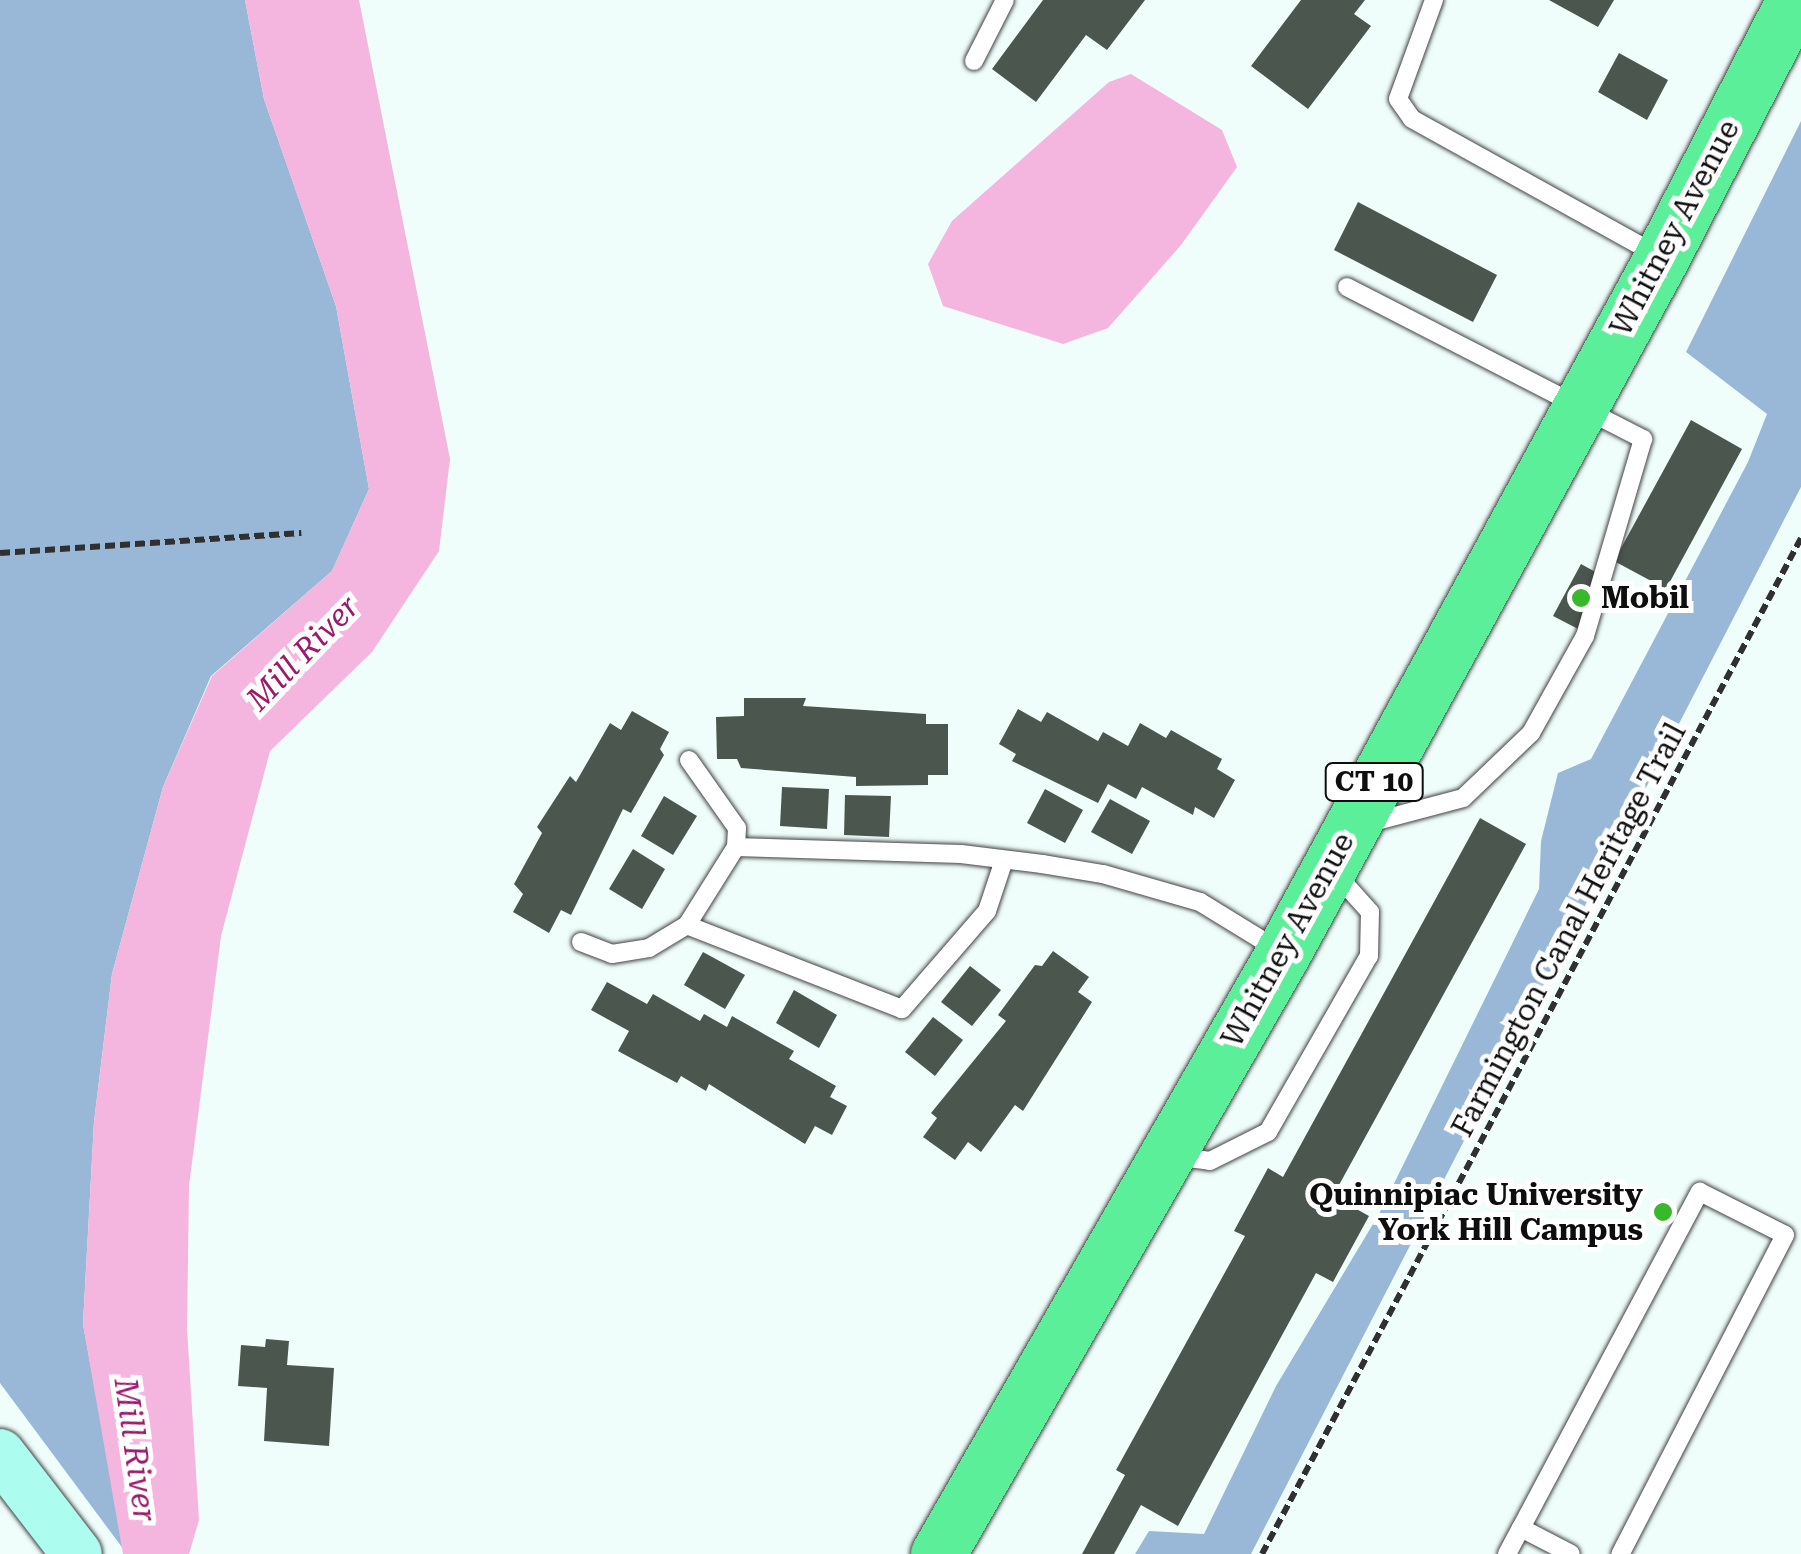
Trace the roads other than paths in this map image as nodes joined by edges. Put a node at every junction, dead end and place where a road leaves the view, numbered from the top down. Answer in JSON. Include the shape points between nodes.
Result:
{"nodes":[{"id":1,"x":1005,"y":0,"type":"edge"},
{"id":2,"x":1434,"y":0,"type":"edge"},
{"id":3,"x":1794,"y":0,"type":"edge"},
{"id":4,"x":974,"y":61,"type":"dead end"},
{"id":5,"x":1662,"y":257,"type":"junction"},
{"id":6,"x":1347,"y":287,"type":"dead end"},
{"id":7,"x":1580,"y":406,"type":"junction"},
{"id":8,"x":689,"y":760,"type":"dead end"},
{"id":9,"x":736,"y":847,"type":"junction"},
{"id":10,"x":1339,"y":847,"type":"junction"},
{"id":11,"x":1004,"y":860,"type":"junction"},
{"id":12,"x":687,"y":925,"type":"junction"},
{"id":13,"x":581,"y":942,"type":"dead end"},
{"id":14,"x":1283,"y":953,"type":"junction"},
{"id":15,"x":1168,"y":1155,"type":"junction"},
{"id":16,"x":0,"y":1454,"type":"edge"},
{"id":17,"x":1521,"y":1528,"type":"junction"},
{"id":18,"x":77,"y":1554,"type":"edge"},
{"id":19,"x":938,"y":1554,"type":"edge"},
{"id":20,"x":1507,"y":1554,"type":"edge"},
{"id":21,"x":1571,"y":1554,"type":"edge"},
{"id":22,"x":1620,"y":1554,"type":"edge"}],
"edges":[{"from":1,"to":4,"type":"lane"},
{"from":2,"to":5,"type":"lane","via":[[1398,100],[1412,118]]},
{"from":3,"to":5,"type":"highway","name":"Whitney Avenue","number":"CT 10"},
{"from":5,"to":7,"type":"highway","name":"Whitney Avenue","number":"CT 10"},
{"from":6,"to":7,"type":"lane"},
{"from":7,"to":10,"type":"highway","name":"Whitney Avenue","number":"CT 10"},
{"from":7,"to":10,"type":"lane","via":[[1643,439],[1585,636],[1531,734],[1463,798]]},
{"from":8,"to":9,"type":"lane","via":[[736,828]]},
{"from":9,"to":11,"type":"lane"},
{"from":9,"to":12,"type":"lane"},
{"from":10,"to":14,"type":"highway","name":"Whitney Avenue","number":"CT 10"},
{"from":10,"to":15,"type":"lane","via":[[1370,912],[1369,956],[1268,1132],[1210,1161]]},
{"from":11,"to":12,"type":"lane","via":[[987,911],[902,1009]]},
{"from":11,"to":14,"type":"lane","via":[[1103,874],[1200,902]]},
{"from":12,"to":13,"type":"lane","via":[[650,948],[612,954]]},
{"from":14,"to":15,"type":"highway","name":"Whitney Avenue","number":"CT 10"},
{"from":15,"to":19,"type":"highway","name":"Whitney Avenue","number":"CT 10"},
{"from":16,"to":18,"type":"main road"},
{"from":17,"to":20,"type":"lane"},
{"from":17,"to":21,"type":"lane"},
{"from":17,"to":22,"type":"lane","via":[[1700,1192],[1785,1235]]}]}
